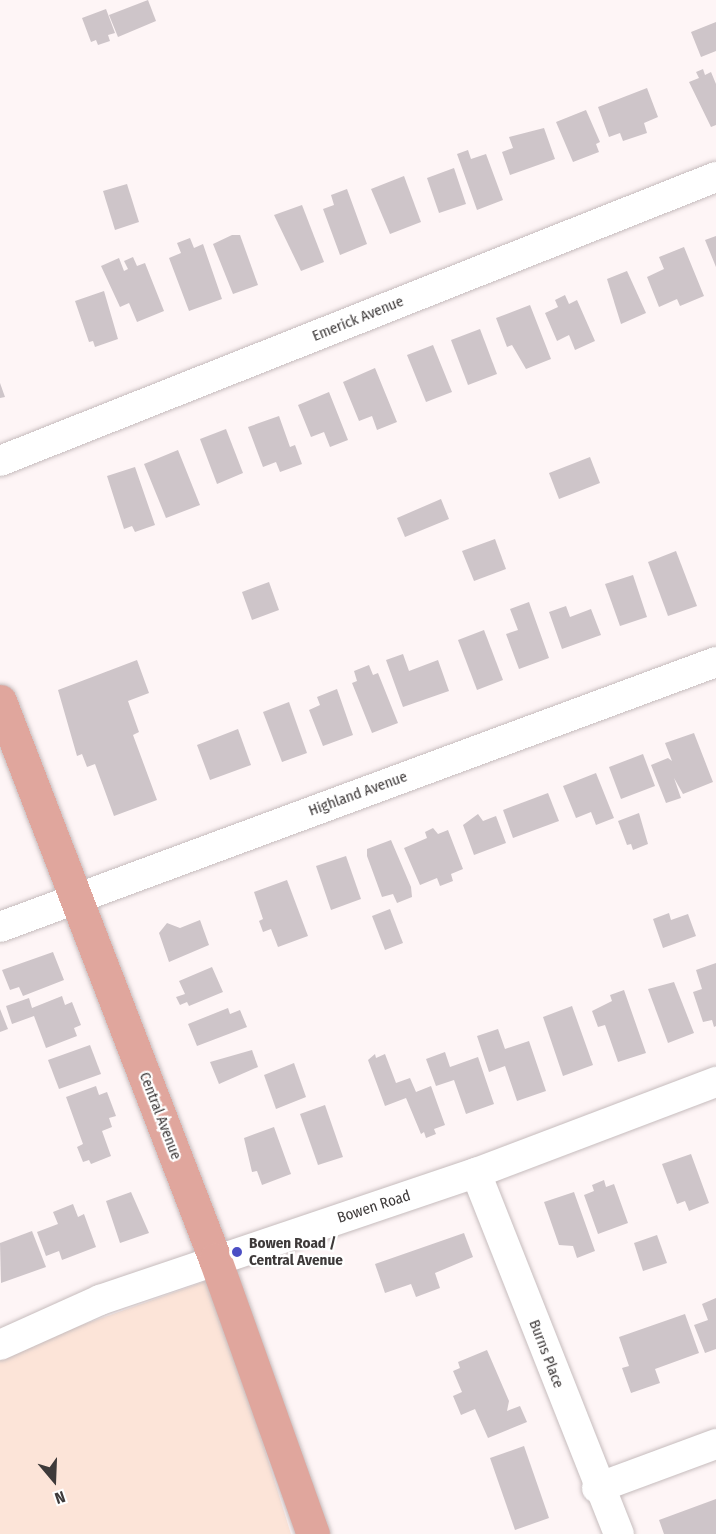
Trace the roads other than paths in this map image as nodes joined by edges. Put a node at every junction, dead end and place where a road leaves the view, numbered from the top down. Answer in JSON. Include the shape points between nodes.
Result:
{"nodes":[{"id":1,"x":716,"y":177,"type":"edge"},
{"id":2,"x":0,"y":461,"type":"edge"},
{"id":3,"x":716,"y":662,"type":"edge"},
{"id":4,"x":0,"y":701,"type":"edge"},
{"id":5,"x":75,"y":899,"type":"junction"},
{"id":6,"x":0,"y":927,"type":"edge"},
{"id":7,"x":716,"y":1082,"type":"edge"},
{"id":8,"x":476,"y":1173,"type":"junction"},
{"id":9,"x":215,"y":1259,"type":"junction"},
{"id":10,"x":0,"y":1345,"type":"edge"},
{"id":11,"x":716,"y":1444,"type":"edge"},
{"id":12,"x":597,"y":1488,"type":"junction"},
{"id":13,"x":313,"y":1534,"type":"edge"},
{"id":14,"x":619,"y":1534,"type":"edge"}],
"edges":[{"from":1,"to":2,"type":"street","name":"Emerick Avenue"},
{"from":3,"to":5,"type":"street","name":"Highland Avenue"},
{"from":4,"to":5,"type":"main road","name":"Central Avenue"},
{"from":5,"to":6,"type":"street","name":"Highland Avenue"},
{"from":5,"to":9,"type":"main road","name":"Central Avenue"},
{"from":7,"to":8,"type":"street","name":"Bowen Road"},
{"from":8,"to":9,"type":"street","name":"Bowen Road"},
{"from":8,"to":12,"type":"street","name":"Burns Place"},
{"from":9,"to":10,"type":"street","name":"Bowen Road","via":[[100,1300]]},
{"from":9,"to":13,"type":"main road","name":"Central Avenue"},
{"from":11,"to":12,"type":"street"},
{"from":12,"to":14,"type":"street","name":"Burns Place"}]}
